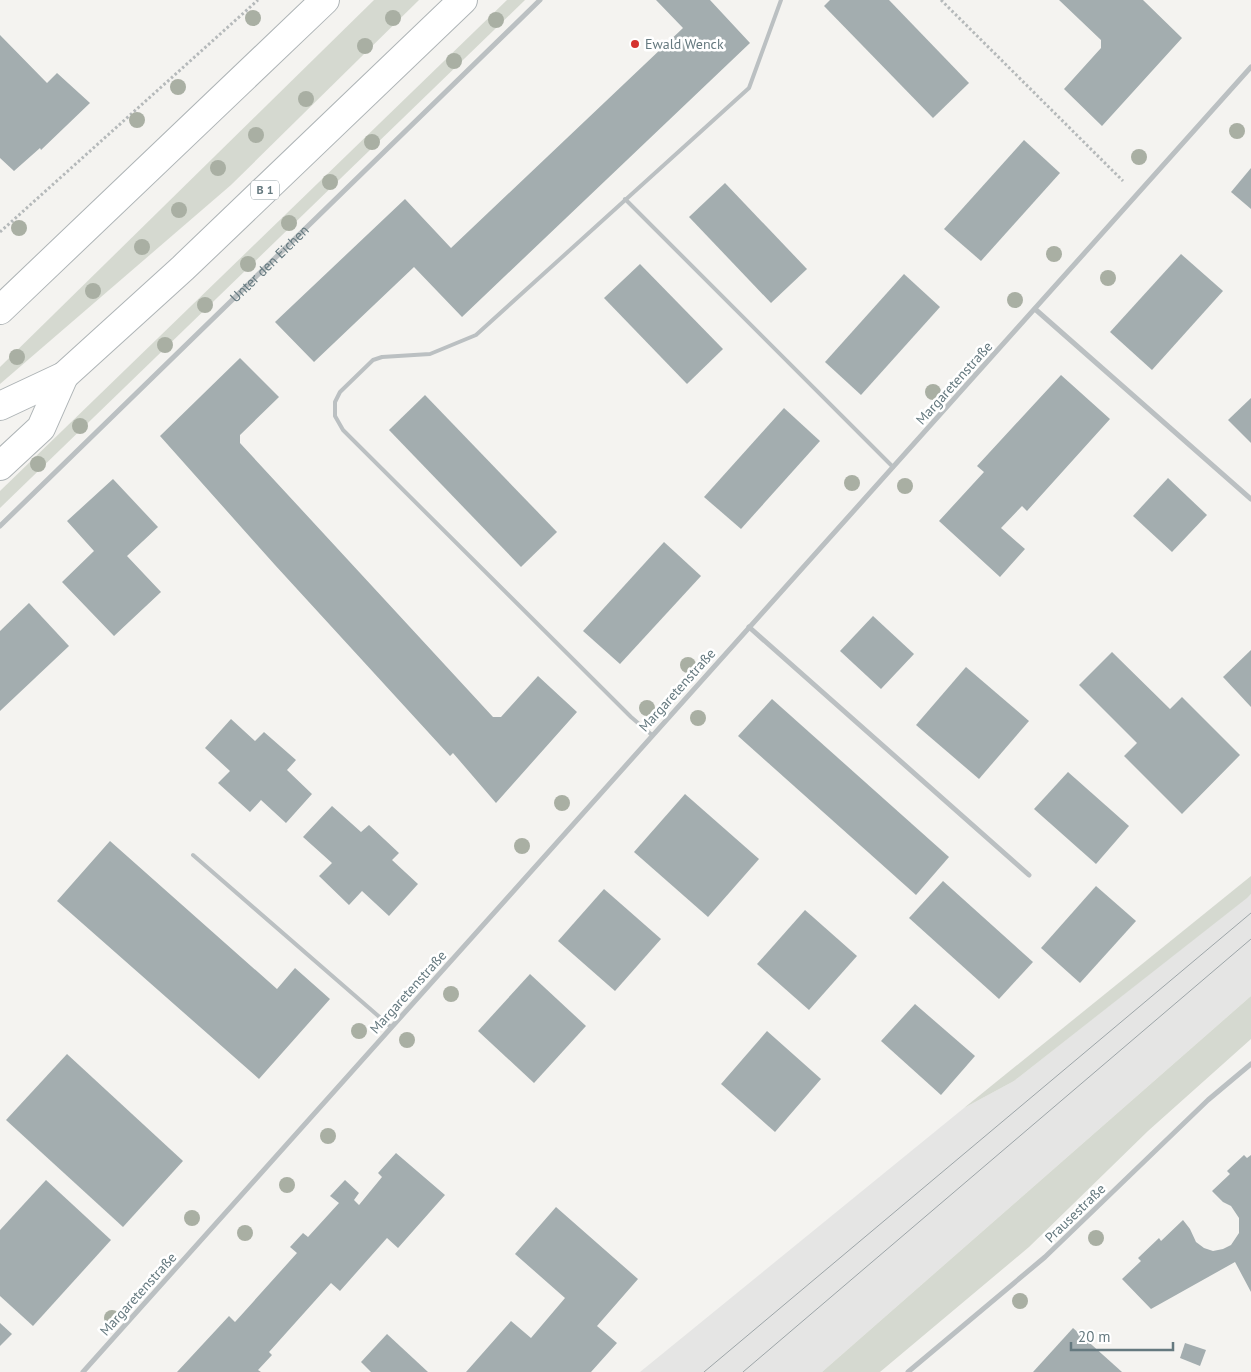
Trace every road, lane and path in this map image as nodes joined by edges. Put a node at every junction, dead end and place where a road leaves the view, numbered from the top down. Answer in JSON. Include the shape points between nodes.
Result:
{"nodes":[{"id":1,"x":258,"y":0,"type":"edge"},
{"id":2,"x":325,"y":0,"type":"edge"},
{"id":3,"x":462,"y":0,"type":"edge"},
{"id":4,"x":540,"y":0,"type":"edge"},
{"id":5,"x":781,"y":0,"type":"edge"},
{"id":6,"x":941,"y":0,"type":"edge"},
{"id":7,"x":1251,"y":68,"type":"edge"},
{"id":8,"x":1137,"y":194,"type":"junction"},
{"id":9,"x":625,"y":199,"type":"junction"},
{"id":10,"x":0,"y":232,"type":"edge"},
{"id":11,"x":1035,"y":309,"type":"junction"},
{"id":12,"x":0,"y":310,"type":"edge"},
{"id":13,"x":64,"y":376,"type":"junction"},
{"id":14,"x":0,"y":406,"type":"edge"},
{"id":15,"x":0,"y":466,"type":"edge"},
{"id":16,"x":893,"y":467,"type":"junction"},
{"id":17,"x":1251,"y":499,"type":"edge"},
{"id":18,"x":0,"y":526,"type":"edge"},
{"id":19,"x":749,"y":627,"type":"junction"},
{"id":20,"x":652,"y":735,"type":"junction"},
{"id":21,"x":193,"y":855,"type":"dead end"},
{"id":22,"x":1029,"y":875,"type":"dead end"},
{"id":23,"x":392,"y":1027,"type":"junction"},
{"id":24,"x":1251,"y":1064,"type":"edge"},
{"id":25,"x":83,"y":1372,"type":"edge"},
{"id":26,"x":908,"y":1372,"type":"edge"}],
"edges":[{"from":1,"to":10,"type":"path"},
{"from":2,"to":12,"type":"main road"},
{"from":3,"to":13,"type":"main road","number":"B 1","via":[[183,268]]},
{"from":4,"to":18,"type":"street","name":"Unter den Eichen"},
{"from":5,"to":9,"type":"lane","via":[[748,88]]},
{"from":6,"to":8,"type":"path"},
{"from":7,"to":8,"type":"street","name":"Margaretenstraße"},
{"from":8,"to":11,"type":"street","name":"Margaretenstraße"},
{"from":9,"to":16,"type":"lane"},
{"from":9,"to":20,"type":"lane","via":[[476,334],[430,354],[373,360],[340,392],[334,416],[343,430]]},
{"from":11,"to":16,"type":"street","name":"Margaretenstraße"},
{"from":11,"to":17,"type":"street"},
{"from":13,"to":14,"type":"main road","number":"B 1"},
{"from":13,"to":15,"type":"main road","via":[[41,428]]},
{"from":16,"to":19,"type":"street","name":"Margaretenstraße"},
{"from":19,"to":20,"type":"street","name":"Margaretenstraße"},
{"from":19,"to":22,"type":"street"},
{"from":20,"to":23,"type":"street","name":"Margaretenstraße"},
{"from":21,"to":23,"type":"lane"},
{"from":23,"to":25,"type":"street","name":"Margaretenstraße"},
{"from":24,"to":26,"type":"street","name":"Prausestraße","via":[[1208,1100],[1045,1257]]}]}
